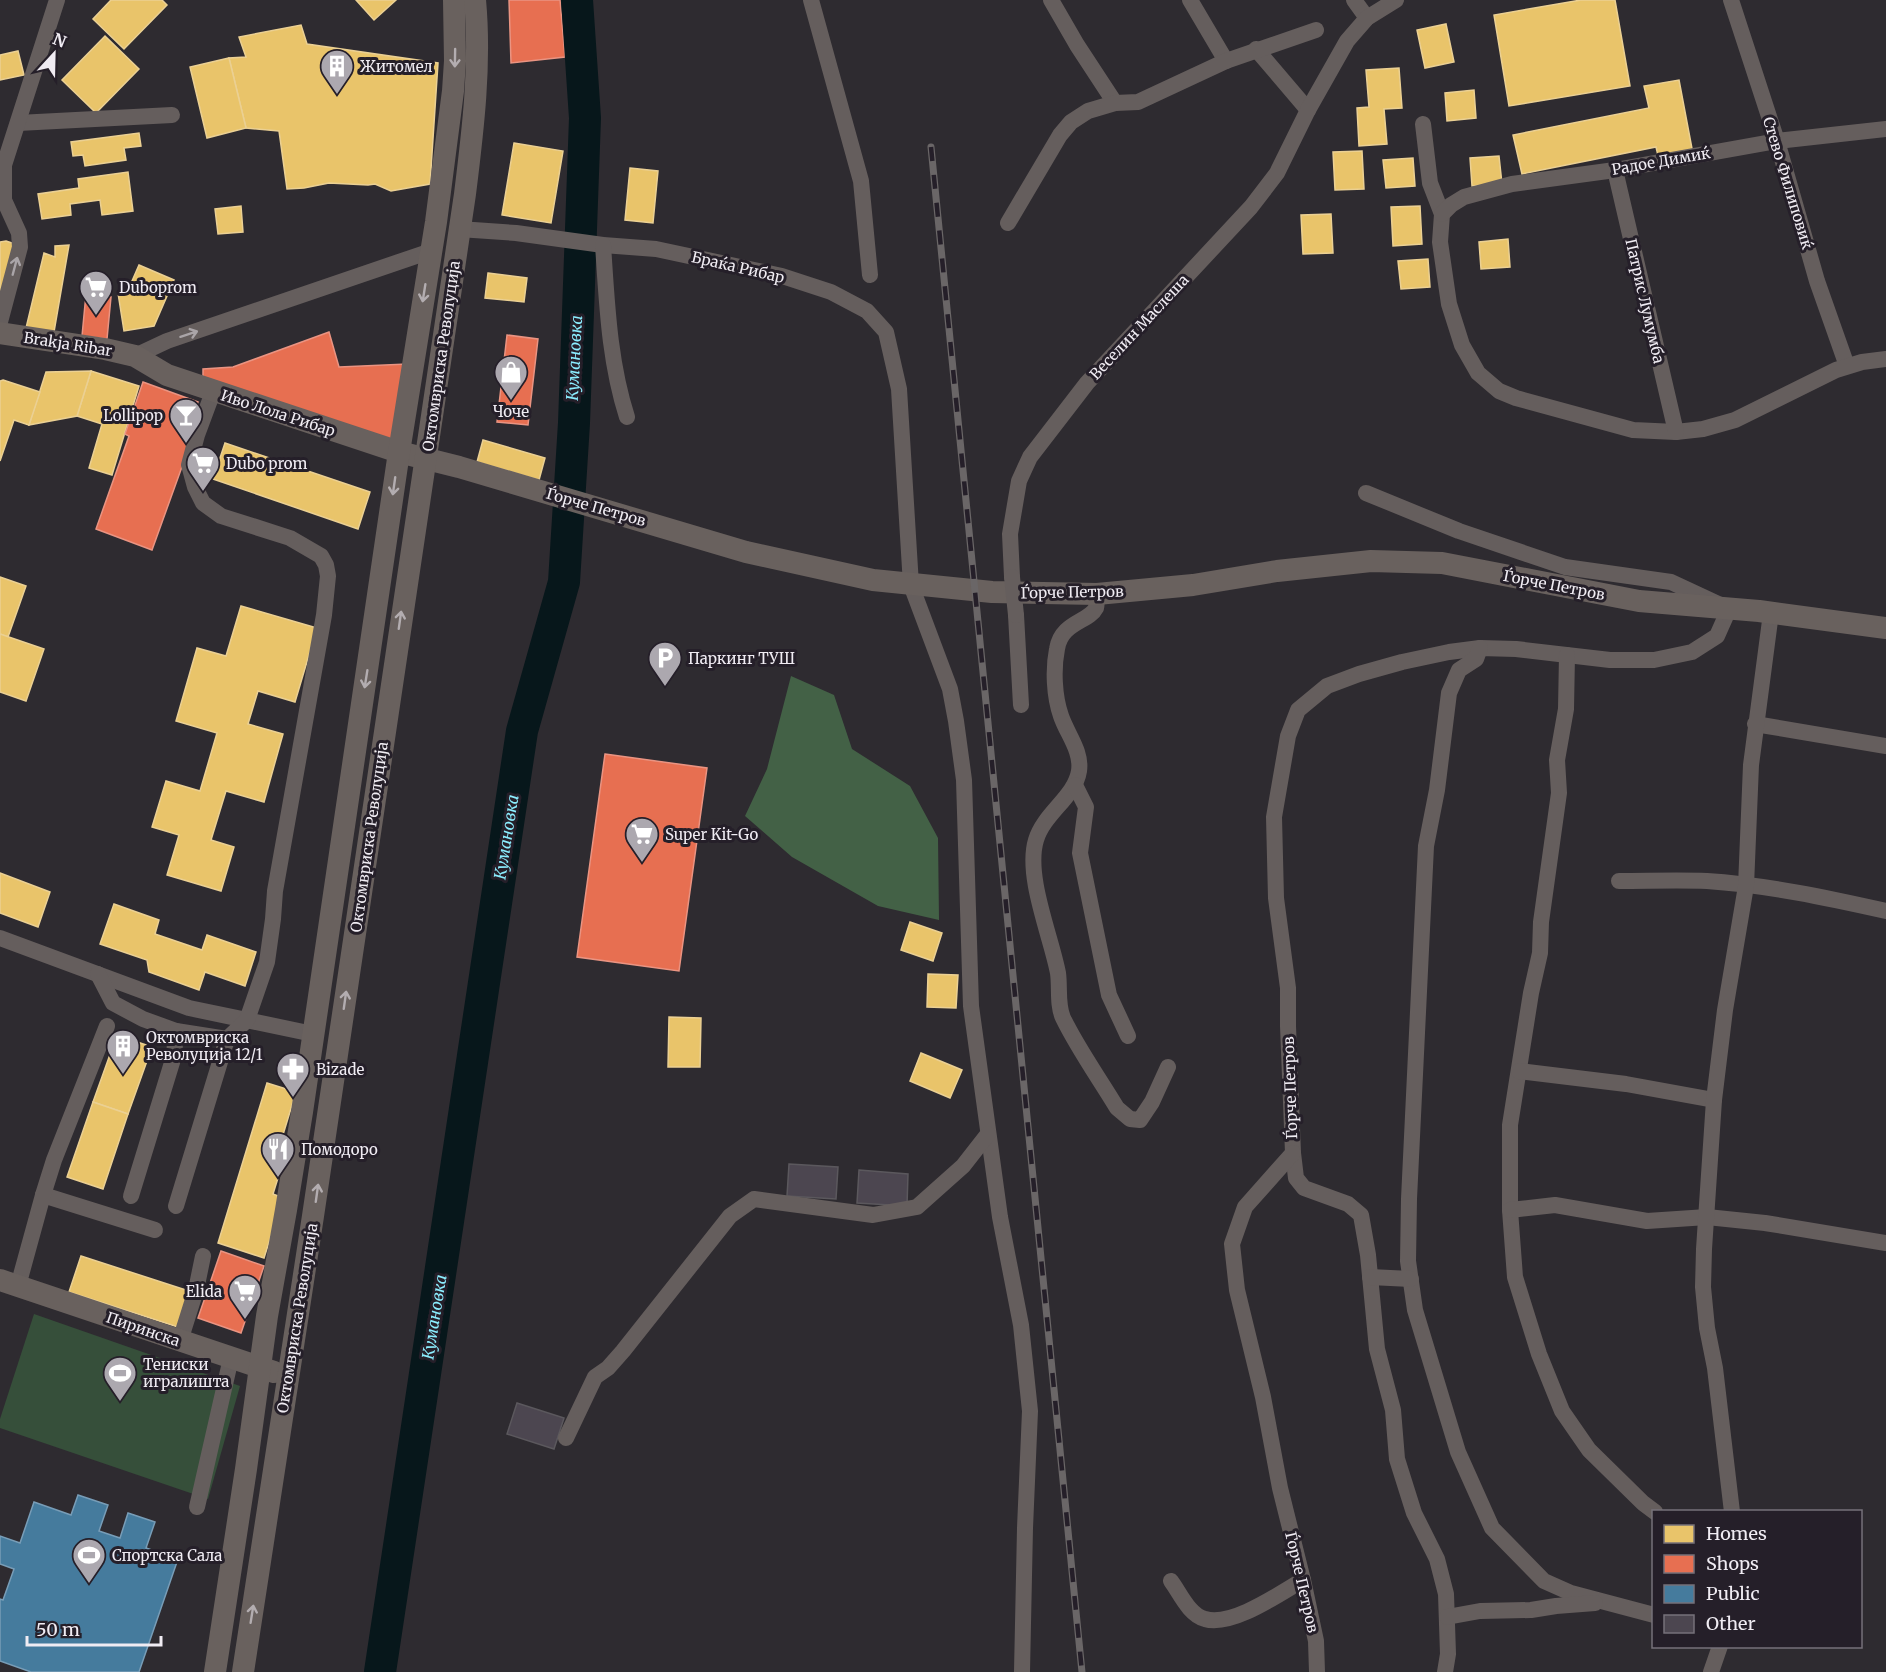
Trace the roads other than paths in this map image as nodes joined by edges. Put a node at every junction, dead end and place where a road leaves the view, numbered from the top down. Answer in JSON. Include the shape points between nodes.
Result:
{"nodes":[{"id":1,"x":57,"y":0,"type":"edge"},
{"id":2,"x":454,"y":0,"type":"edge"},
{"id":3,"x":475,"y":0,"type":"edge"},
{"id":4,"x":811,"y":0,"type":"edge"},
{"id":5,"x":1051,"y":0,"type":"edge"},
{"id":6,"x":1190,"y":0,"type":"edge"},
{"id":7,"x":1354,"y":0,"type":"edge"},
{"id":8,"x":1396,"y":0,"type":"edge"},
{"id":9,"x":1731,"y":0,"type":"edge"},
{"id":10,"x":1367,"y":18,"type":"junction"},
{"id":11,"x":1316,"y":30,"type":"dead end"},
{"id":12,"x":1256,"y":49,"type":"junction"},
{"id":13,"x":1226,"y":61,"type":"junction"},
{"id":14,"x":1115,"y":103,"type":"junction"},
{"id":15,"x":1308,"y":110,"type":"junction"},
{"id":16,"x":172,"y":116,"type":"dead end"},
{"id":17,"x":18,"y":123,"type":"junction"},
{"id":18,"x":1423,"y":124,"type":"dead end"},
{"id":19,"x":1886,"y":129,"type":"edge"},
{"id":20,"x":1777,"y":141,"type":"junction"},
{"id":21,"x":2,"y":165,"type":"edge"},
{"id":22,"x":1615,"y":170,"type":"junction"},
{"id":23,"x":1442,"y":214,"type":"junction"},
{"id":24,"x":1008,"y":223,"type":"dead end"},
{"id":25,"x":459,"y":229,"type":"junction"},
{"id":26,"x":603,"y":245,"type":"junction"},
{"id":27,"x":431,"y":250,"type":"junction"},
{"id":28,"x":870,"y":275,"type":"dead end"},
{"id":29,"x":0,"y":322,"type":"edge"},
{"id":30,"x":0,"y":333,"type":"edge"},
{"id":31,"x":135,"y":356,"type":"junction"},
{"id":32,"x":1886,"y":359,"type":"edge"},
{"id":33,"x":1847,"y":366,"type":"junction"},
{"id":34,"x":213,"y":392,"type":"junction"},
{"id":35,"x":627,"y":417,"type":"dead end"},
{"id":36,"x":1676,"y":432,"type":"junction"},
{"id":37,"x":399,"y":452,"type":"junction"},
{"id":38,"x":425,"y":459,"type":"junction"},
{"id":39,"x":1366,"y":493,"type":"dead end"},
{"id":40,"x":911,"y":585,"type":"junction"},
{"id":41,"x":1097,"y":594,"type":"junction"},
{"id":42,"x":1729,"y":609,"type":"junction"},
{"id":43,"x":1771,"y":613,"type":"junction"},
{"id":44,"x":1886,"y":628,"type":"edge"},
{"id":45,"x":1480,"y":648,"type":"junction"},
{"id":46,"x":1567,"y":655,"type":"junction"},
{"id":47,"x":1021,"y":705,"type":"dead end"},
{"id":48,"x":1755,"y":724,"type":"junction"},
{"id":49,"x":1886,"y":746,"type":"edge"},
{"id":50,"x":1075,"y":785,"type":"junction"},
{"id":51,"x":1619,"y":881,"type":"dead end"},
{"id":52,"x":1746,"y":886,"type":"junction"},
{"id":53,"x":1886,"y":911,"type":"edge"},
{"id":54,"x":0,"y":938,"type":"edge"},
{"id":55,"x":98,"y":974,"type":"junction"},
{"id":56,"x":247,"y":1020,"type":"junction"},
{"id":57,"x":107,"y":1026,"type":"dead end"},
{"id":58,"x":176,"y":1031,"type":"junction"},
{"id":59,"x":313,"y":1034,"type":"junction"},
{"id":60,"x":1128,"y":1036,"type":"dead end"},
{"id":61,"x":228,"y":1039,"type":"junction"},
{"id":62,"x":1168,"y":1067,"type":"dead end"},
{"id":63,"x":1519,"y":1071,"type":"junction"},
{"id":64,"x":1714,"y":1100,"type":"junction"},
{"id":65,"x":988,"y":1134,"type":"junction"},
{"id":66,"x":1293,"y":1153,"type":"junction"},
{"id":67,"x":43,"y":1195,"type":"junction"},
{"id":68,"x":131,"y":1196,"type":"dead end"},
{"id":69,"x":176,"y":1206,"type":"dead end"},
{"id":70,"x":1510,"y":1210,"type":"junction"},
{"id":71,"x":1707,"y":1217,"type":"junction"},
{"id":72,"x":155,"y":1230,"type":"dead end"},
{"id":73,"x":1886,"y":1243,"type":"edge"},
{"id":74,"x":203,"y":1256,"type":"dead end"},
{"id":75,"x":1370,"y":1277,"type":"junction"},
{"id":76,"x":1411,"y":1280,"type":"junction"},
{"id":77,"x":9,"y":1283,"type":"edge"},
{"id":78,"x":180,"y":1341,"type":"junction"},
{"id":79,"x":231,"y":1358,"type":"junction"},
{"id":80,"x":261,"y":1368,"type":"junction"},
{"id":81,"x":287,"y":1376,"type":"junction"},
{"id":82,"x":567,"y":1438,"type":"dead end"},
{"id":83,"x":197,"y":1506,"type":"dead end"},
{"id":84,"x":1652,"y":1510,"type":"edge"},
{"id":85,"x":1732,"y":1510,"type":"edge"},
{"id":86,"x":1303,"y":1580,"type":"junction"},
{"id":87,"x":1171,"y":1581,"type":"dead end"},
{"id":88,"x":1611,"y":1602,"type":"junction"},
{"id":89,"x":1652,"y":1615,"type":"edge"},
{"id":90,"x":1447,"y":1617,"type":"junction"},
{"id":91,"x":1720,"y":1648,"type":"edge"},
{"id":92,"x":215,"y":1672,"type":"edge"},
{"id":93,"x":243,"y":1672,"type":"edge"},
{"id":94,"x":1023,"y":1672,"type":"edge"},
{"id":95,"x":1317,"y":1672,"type":"edge"},
{"id":96,"x":1445,"y":1672,"type":"edge"},
{"id":97,"x":1711,"y":1672,"type":"edge"}],
"edges":[{"from":1,"to":17,"type":"street"},
{"from":2,"to":27,"type":"street","name":"Октомвриска Револуција","one_way":true,"via":[[453,91]]},
{"from":3,"to":25,"type":"street","name":"Октомвриска Револуција","via":[[474,113]]},
{"from":4,"to":28,"type":"street","via":[[861,181]]},
{"from":5,"to":14,"type":"street"},
{"from":6,"to":13,"type":"street"},
{"from":7,"to":10,"type":"street"},
{"from":8,"to":10,"type":"street","name":"Веселин Маслеша"},
{"from":9,"to":20,"type":"street","name":"Стево Филиповиќ"},
{"from":10,"to":15,"type":"street","name":"Веселин Маслеша","via":[[1347,41]]},
{"from":11,"to":12,"type":"street"},
{"from":12,"to":13,"type":"street"},
{"from":12,"to":15,"type":"street"},
{"from":13,"to":14,"type":"street","via":[[1138,102]]},
{"from":14,"to":24,"type":"street","via":[[1088,111],[1071,122]]},
{"from":15,"to":47,"type":"street","name":"Веселин Маслеша","bridge":true,"via":[[1277,173],[1251,207],[1087,383],[1030,458],[1019,481],[1010,534]]},
{"from":16,"to":17,"type":"street"},
{"from":17,"to":21,"type":"street"},
{"from":18,"to":23,"type":"street","via":[[1430,183]]},
{"from":19,"to":20,"type":"street","name":"Радое Димиќ"},
{"from":20,"to":22,"type":"street","name":"Радое Димиќ"},
{"from":20,"to":33,"type":"street","name":"Стево Филиповиќ","via":[[1817,281]]},
{"from":29,"to":21,"type":"street","one_way":true,"via":[[20,246],[19,233],[4,200]]},
{"from":22,"to":23,"type":"street","name":"Радое Димиќ","via":[[1512,184],[1464,197]]},
{"from":22,"to":36,"type":"street","name":"Патрис Лумумба"},
{"from":23,"to":36,"type":"street","via":[[1440,242],[1449,304],[1462,345],[1478,373],[1499,391],[1516,398],[1633,430]]},
{"from":25,"to":26,"type":"street","name":"Браќа Рибар"},
{"from":25,"to":38,"type":"street","name":"Октомвриска Револуција"},
{"from":26,"to":35,"type":"street","via":[[609,330]]},
{"from":26,"to":40,"type":"street","name":"Браќа Рибар","via":[[656,249],[782,276],[831,292],[867,312],[886,332],[899,389]]},
{"from":31,"to":27,"type":"street","one_way":true,"via":[[167,341]]},
{"from":27,"to":37,"type":"street","name":"Октомвриска Револуција","one_way":true},
{"from":30,"to":31,"type":"street","name":"Brakja Ribar"},
{"from":31,"to":34,"type":"street","name":"Иво Лола Рибар","via":[[167,375]]},
{"from":32,"to":33,"type":"street"},
{"from":33,"to":36,"type":"street","via":[[1735,420]]},
{"from":34,"to":37,"type":"street","name":"Иво Лола Рибар"},
{"from":34,"to":56,"type":"street","via":[[189,465],[203,503],[221,516],[310,548],[321,556],[328,576],[275,891],[267,962]]},
{"from":37,"to":38,"type":"street","name":"Иво Лола Рибар"},
{"from":37,"to":59,"type":"street","name":"Октомвриска Револуција","one_way":true},
{"from":38,"to":40,"type":"street","name":"Ѓорче Петров","via":[[746,552]]},
{"from":81,"to":38,"type":"street","name":"Октомвриска Револуција","one_way":true},
{"from":39,"to":42,"type":"street","via":[[1459,531],[1565,567],[1671,582]]},
{"from":40,"to":41,"type":"street","name":"Ѓорче Петров","via":[[992,592]]},
{"from":40,"to":65,"type":"street","name":"Браќа Рибар","via":[[950,689],[956,721],[964,780],[971,1006]]},
{"from":41,"to":42,"type":"street","name":"Ѓорче Петров","via":[[1371,561],[1442,563],[1639,601]]},
{"from":41,"to":50,"type":"street","via":[[1096,607],[1071,624],[1058,643],[1054,668],[1060,715],[1077,752],[1079,770]]},
{"from":42,"to":43,"type":"street","name":"Ѓорче Петров"},
{"from":42,"to":46,"type":"street","name":"Ѓорче Петров","via":[[1717,636],[1692,652],[1654,660]]},
{"from":43,"to":44,"type":"street","name":"Ѓорче Петров"},
{"from":43,"to":48,"type":"street"},
{"from":45,"to":46,"type":"street","name":"Ѓорче Петров"},
{"from":45,"to":66,"type":"street","name":"Ѓорче Петров","via":[[1402,662],[1327,686],[1298,710],[1288,736],[1274,817],[1276,898],[1288,988]]},
{"from":45,"to":76,"type":"street","via":[[1476,659],[1459,670],[1449,693],[1426,846],[1409,1188]]},
{"from":46,"to":63,"type":"street","via":[[1566,709],[1557,760],[1559,793],[1540,953]]},
{"from":48,"to":49,"type":"street"},
{"from":48,"to":52,"type":"street"},
{"from":50,"to":60,"type":"street","via":[[1086,807],[1080,853],[1109,995]]},
{"from":50,"to":62,"type":"street","via":[[1045,820],[1036,840],[1034,865],[1058,973],[1062,1015],[1117,1108],[1130,1119],[1140,1120]]},
{"from":51,"to":52,"type":"street","via":[[1707,881]]},
{"from":52,"to":53,"type":"street"},
{"from":52,"to":64,"type":"street"},
{"from":54,"to":55,"type":"street"},
{"from":55,"to":56,"type":"street","via":[[189,1008]]},
{"from":55,"to":58,"type":"street","via":[[113,1003]]},
{"from":56,"to":59,"type":"street"},
{"from":56,"to":61,"type":"street"},
{"from":57,"to":67,"type":"street"},
{"from":58,"to":61,"type":"street"},
{"from":58,"to":68,"type":"street","via":[[174,1056]]},
{"from":59,"to":80,"type":"street","name":"Октомвриска Револуција"},
{"from":61,"to":69,"type":"street"},
{"from":63,"to":64,"type":"street"},
{"from":63,"to":70,"type":"street","via":[[1510,1125]]},
{"from":64,"to":71,"type":"street"},
{"from":65,"to":82,"type":"street","via":[[963,1166],[917,1207],[873,1215],[754,1199],[730,1216],[623,1352],[595,1377]]},
{"from":65,"to":94,"type":"street","name":"Браќа Рибар","via":[[1022,1325],[1030,1411]]},
{"from":66,"to":75,"type":"street","via":[[1296,1178],[1304,1188],[1348,1204],[1361,1215]]},
{"from":66,"to":86,"type":"street","name":"Ѓорче Петров","via":[[1245,1207],[1232,1244],[1237,1290]]},
{"from":67,"to":72,"type":"street"},
{"from":67,"to":77,"type":"street"},
{"from":70,"to":71,"type":"street","via":[[1555,1205],[1647,1221]]},
{"from":70,"to":84,"type":"street","via":[[1515,1277],[1562,1411],[1589,1450]]},
{"from":71,"to":73,"type":"street"},
{"from":71,"to":85,"type":"street","via":[[1702,1287]]},
{"from":74,"to":78,"type":"street"},
{"from":75,"to":76,"type":"street"},
{"from":75,"to":90,"type":"street","via":[[1377,1349],[1393,1410],[1397,1459],[1414,1513],[1437,1559]]},
{"from":76,"to":88,"type":"street","via":[[1415,1310],[1458,1452],[1492,1528],[1544,1581],[1570,1593]]},
{"from":77,"to":78,"type":"street","name":"Пиринска"},
{"from":78,"to":79,"type":"street","name":"Пиринска"},
{"from":79,"to":80,"type":"street","name":"Пиринска"},
{"from":79,"to":83,"type":"street"},
{"from":80,"to":81,"type":"street","name":"Пиринска"},
{"from":80,"to":92,"type":"street","name":"Октомвриска Револуција"},
{"from":93,"to":81,"type":"street","name":"Октомвриска Револуција","one_way":true},
{"from":86,"to":87,"type":"street","via":[[1230,1620],[1204,1619],[1191,1611]]},
{"from":86,"to":95,"type":"street","name":"Ѓорче Петров","via":[[1316,1641]]},
{"from":88,"to":89,"type":"street"},
{"from":88,"to":90,"type":"street"},
{"from":90,"to":96,"type":"street"},
{"from":91,"to":97,"type":"street"}]}
